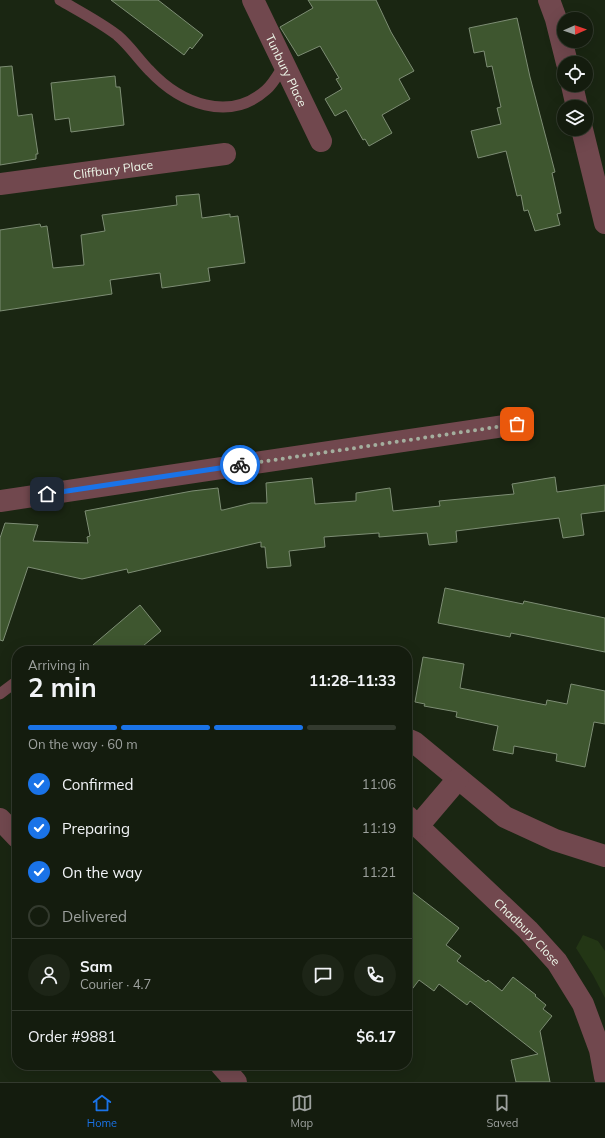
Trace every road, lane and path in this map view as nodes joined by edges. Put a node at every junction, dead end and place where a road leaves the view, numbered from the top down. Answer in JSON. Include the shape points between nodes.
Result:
{"nodes":[{"id":1,"x":60,"y":0,"type":"edge"},
{"id":2,"x":253,"y":0,"type":"edge"},
{"id":3,"x":549,"y":0,"type":"edge"},
{"id":4,"x":565,"y":56,"type":"edge"},
{"id":5,"x":284,"y":65,"type":"junction"},
{"id":6,"x":584,"y":136,"type":"edge"},
{"id":7,"x":320,"y":141,"type":"dead end"},
{"id":8,"x":225,"y":154,"type":"dead end"},
{"id":9,"x":0,"y":184,"type":"edge"},
{"id":10,"x":605,"y":223,"type":"edge"},
{"id":11,"x":517,"y":424,"type":"dead end"},
{"id":12,"x":0,"y":501,"type":"edge"},
{"id":13,"x":12,"y":685,"type":"edge"},
{"id":14,"x":0,"y":694,"type":"edge"},
{"id":15,"x":412,"y":743,"type":"edge"},
{"id":16,"x":458,"y":779,"type":"junction"},
{"id":17,"x":0,"y":818,"type":"edge"},
{"id":18,"x":412,"y":821,"type":"edge"},
{"id":19,"x":12,"y":832,"type":"edge"},
{"id":20,"x":605,"y":856,"type":"edge"},
{"id":21,"x":225,"y":1070,"type":"edge"},
{"id":22,"x":605,"y":1077,"type":"edge"},
{"id":23,"x":236,"y":1082,"type":"edge"}],
"edges":[{"from":1,"to":5,"type":"lane","via":[[117,36],[173,91],[200,105],[222,107],[257,98],[268,89]]},
{"from":2,"to":5,"type":"street","name":"Tunbury Place"},
{"from":3,"to":4,"type":"street"},
{"from":5,"to":7,"type":"street","name":"Tunbury Place"},
{"from":6,"to":10,"type":"street"},
{"from":8,"to":9,"type":"street","name":"Cliffbury Place"},
{"from":11,"to":12,"type":"street"},
{"from":13,"to":14,"type":"lane"},
{"from":15,"to":16,"type":"street"},
{"from":16,"to":18,"type":"street"},
{"from":16,"to":20,"type":"street","via":[[505,817],[555,840]]},
{"from":17,"to":19,"type":"street"},
{"from":18,"to":22,"type":"street","name":"Chadbury Close","via":[[528,930],[557,962],[583,1004],[600,1050]]},
{"from":21,"to":23,"type":"street"}]}
